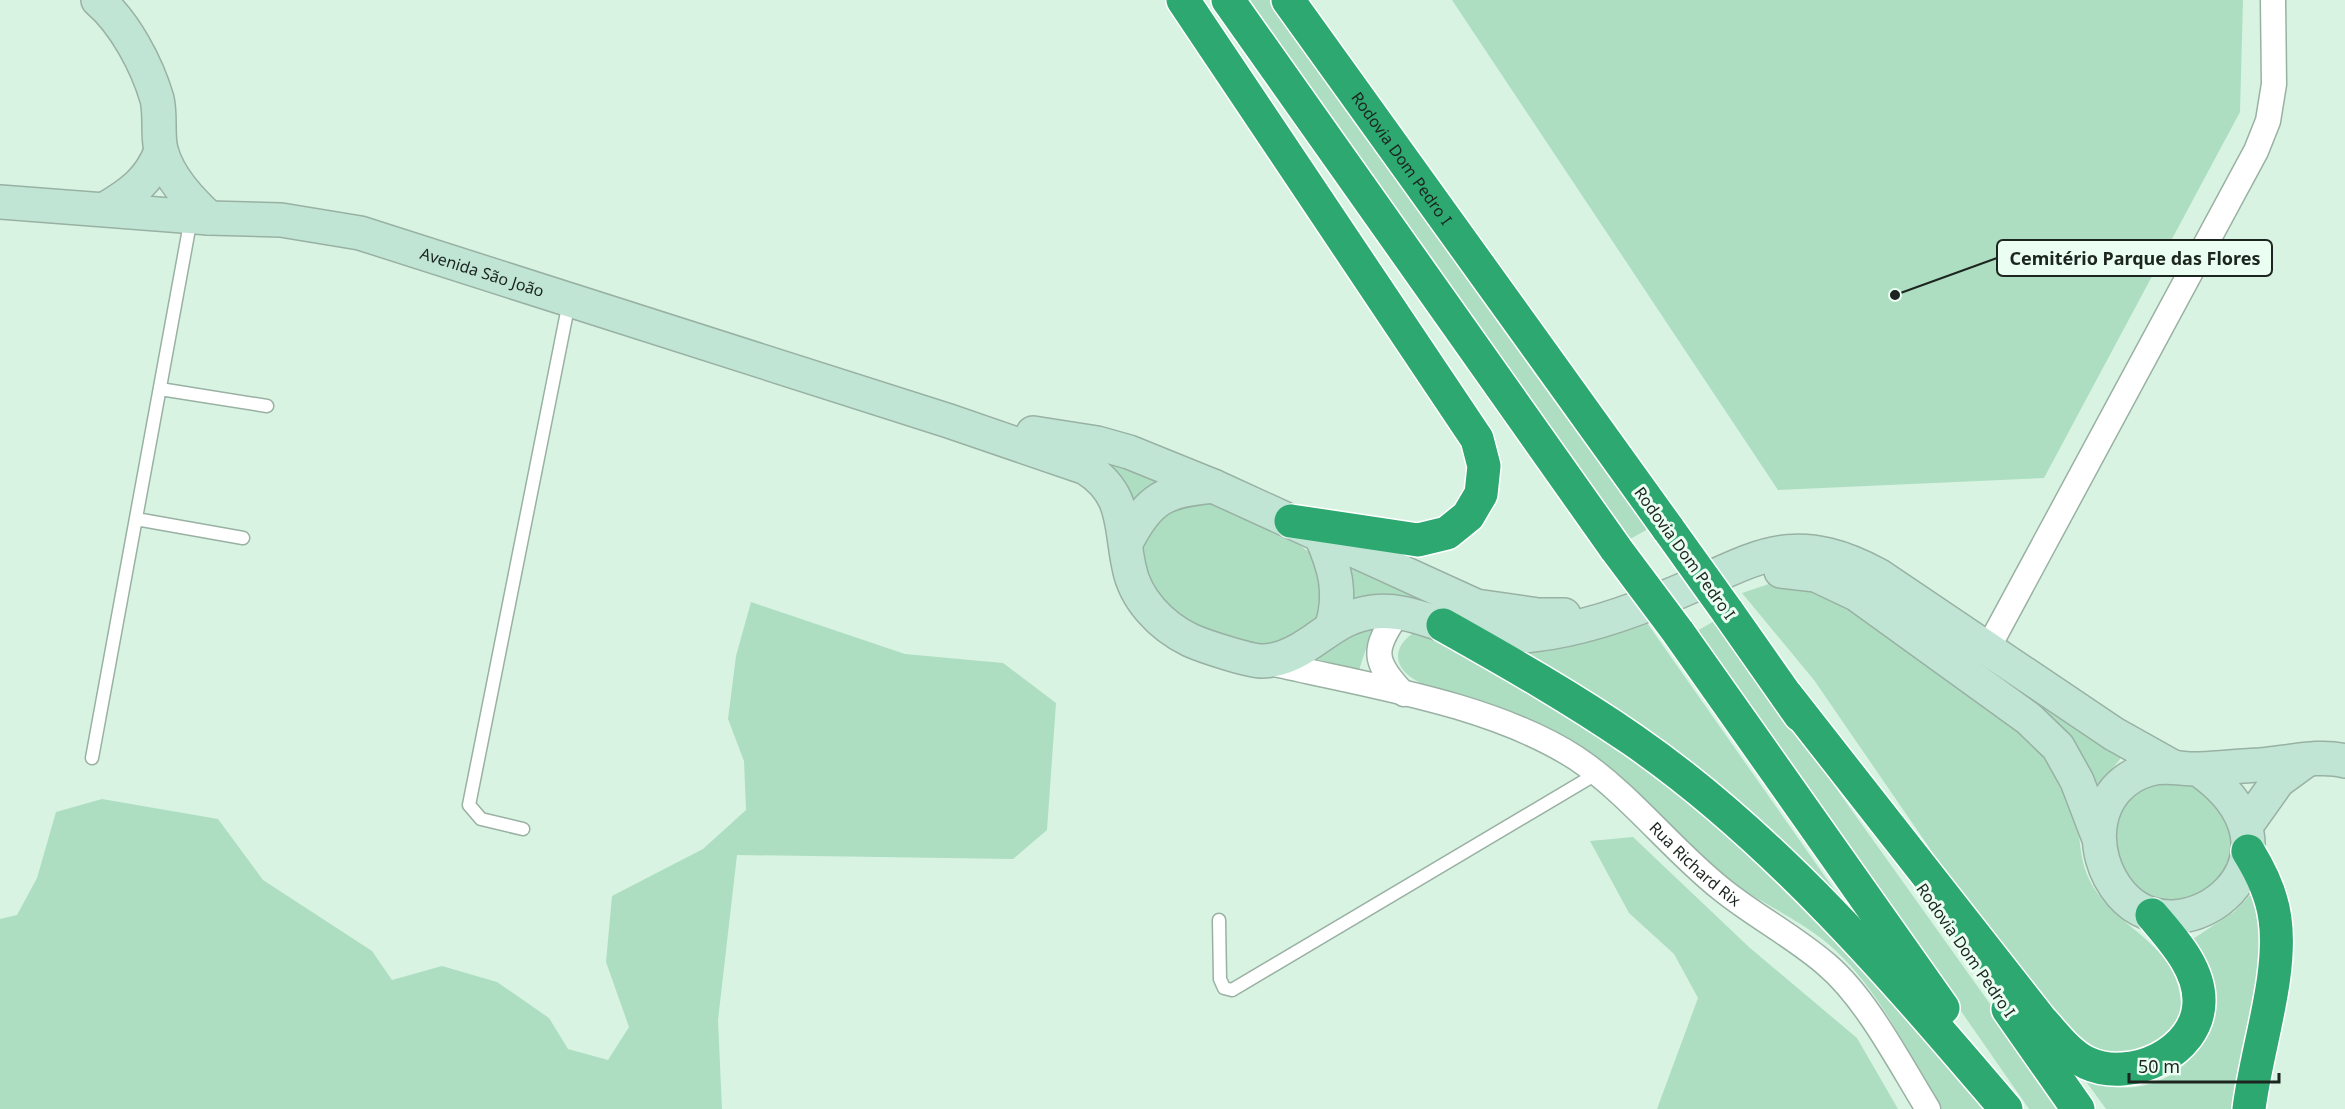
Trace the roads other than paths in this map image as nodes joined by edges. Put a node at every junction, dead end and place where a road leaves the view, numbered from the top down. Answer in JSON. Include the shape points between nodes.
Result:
{"nodes":[{"id":1,"x":1183,"y":0,"type":"edge"},
{"id":2,"x":1228,"y":0,"type":"edge"},
{"id":3,"x":1288,"y":0,"type":"edge"},
{"id":4,"x":2273,"y":0,"type":"edge"},
{"id":5,"x":104,"y":3,"type":"edge"},
{"id":6,"x":161,"y":151,"type":"junction"},
{"id":7,"x":0,"y":202,"type":"edge"},
{"id":8,"x":105,"y":209,"type":"junction"},
{"id":9,"x":200,"y":217,"type":"junction"},
{"id":10,"x":569,"y":302,"type":"junction"},
{"id":11,"x":160,"y":389,"type":"junction"},
{"id":12,"x":267,"y":406,"type":"dead end"},
{"id":13,"x":949,"y":421,"type":"junction"},
{"id":14,"x":1213,"y":486,"type":"junction"},
{"id":15,"x":136,"y":519,"type":"junction"},
{"id":16,"x":1291,"y":522,"type":"junction"},
{"id":17,"x":1321,"y":536,"type":"junction"},
{"id":18,"x":243,"y":538,"type":"dead end"},
{"id":19,"x":1127,"y":541,"type":"junction"},
{"id":20,"x":1677,"y":593,"type":"junction"},
{"id":21,"x":1629,"y":611,"type":"junction"},
{"id":22,"x":1399,"y":612,"type":"junction"},
{"id":23,"x":1443,"y":625,"type":"junction"},
{"id":24,"x":1332,"y":626,"type":"junction"},
{"id":25,"x":1988,"y":648,"type":"junction"},
{"id":26,"x":1262,"y":661,"type":"junction"},
{"id":27,"x":1404,"y":694,"type":"junction"},
{"id":28,"x":1787,"y":696,"type":"junction"},
{"id":29,"x":2331,"y":756,"type":"edge"},
{"id":30,"x":92,"y":758,"type":"dead end"},
{"id":31,"x":2186,"y":768,"type":"junction"},
{"id":32,"x":1596,"y":774,"type":"junction"},
{"id":33,"x":523,"y":829,"type":"dead end"},
{"id":34,"x":2098,"y":836,"type":"junction"},
{"id":35,"x":2247,"y":838,"type":"junction"},
{"id":36,"x":2152,"y":915,"type":"junction"},
{"id":37,"x":1219,"y":920,"type":"dead end"},
{"id":38,"x":1928,"y":1109,"type":"edge"},
{"id":39,"x":2006,"y":1109,"type":"edge"},
{"id":40,"x":2015,"y":1109,"type":"edge"},
{"id":41,"x":2078,"y":1109,"type":"edge"},
{"id":42,"x":2249,"y":1109,"type":"edge"}],
"edges":[{"from":1,"to":16,"type":"highway","via":[[1477,439],[1484,466],[1481,494],[1468,516],[1447,533],[1418,540]]},
{"from":2,"to":40,"type":"highway","bridge":true},
{"from":3,"to":28,"type":"highway","name":"Rodovia Dom Pedro I","bridge":true},
{"from":4,"to":25,"type":"street","via":[[2274,84],[2268,121],[2256,151]]},
{"from":5,"to":6,"type":"main road","via":[[135,48],[157,100]]},
{"from":6,"to":8,"type":"main road","via":[[144,182]]},
{"from":6,"to":9,"type":"main road"},
{"from":7,"to":8,"type":"main road","name":"Avenida São João"},
{"from":8,"to":9,"type":"main road","name":"Avenida São João"},
{"from":9,"to":10,"type":"main road","name":"Avenida São João","via":[[281,220],[360,233]]},
{"from":9,"to":11,"type":"lane"},
{"from":10,"to":13,"type":"main road","name":"Avenida São João"},
{"from":10,"to":33,"type":"lane","via":[[469,805],[481,819]]},
{"from":11,"to":12,"type":"lane"},
{"from":11,"to":15,"type":"lane"},
{"from":13,"to":14,"type":"main road","via":[[1097,443]]},
{"from":13,"to":19,"type":"main road","via":[[1086,468],[1099,476],[1117,504]]},
{"from":14,"to":16,"type":"main road"},
{"from":14,"to":19,"type":"main road","via":[[1163,496],[1139,518]]},
{"from":15,"to":18,"type":"lane"},
{"from":15,"to":30,"type":"lane"},
{"from":16,"to":17,"type":"main road"},
{"from":17,"to":21,"type":"main road","via":[[1476,606],[1538,615]]},
{"from":17,"to":24,"type":"main road","via":[[1338,588]]},
{"from":19,"to":26,"type":"main road","via":[[1133,582],[1163,623],[1192,641]]},
{"from":20,"to":21,"type":"main road"},
{"from":20,"to":25,"type":"main road","via":[[1748,560],[1775,552],[1804,550],[1856,563]]},
{"from":20,"to":34,"type":"main road","via":[[1772,571],[1816,575],[1856,594],[2029,719],[2058,747],[2077,781]]},
{"from":21,"to":23,"type":"main road","via":[[1560,632],[1524,637],[1490,636]]},
{"from":22,"to":23,"type":"main road"},
{"from":22,"to":24,"type":"main road","via":[[1363,614]]},
{"from":22,"to":27,"type":"street","via":[[1382,637],[1378,654],[1384,674]]},
{"from":23,"to":39,"type":"highway","via":[[1543,682],[1634,741],[1717,806],[1864,947]]},
{"from":24,"to":26,"type":"main road","via":[[1292,654]]},
{"from":25,"to":31,"type":"main road","via":[[2114,734]]},
{"from":26,"to":27,"type":"street","name":"Rua Richard Rix"},
{"from":27,"to":32,"type":"street","name":"Rua Richard Rix","via":[[1518,729],[1575,758]]},
{"from":28,"to":36,"type":"highway","via":[[2040,1019],[2088,1063],[2135,1068],[2157,1061],[2177,1048],[2192,1027],[2199,1003],[2194,976],[2179,948]]},
{"from":28,"to":41,"type":"highway","name":"Rodovia Dom Pedro I"},
{"from":29,"to":31,"type":"main road"},
{"from":29,"to":35,"type":"main road","via":[[2278,781]]},
{"from":31,"to":34,"type":"main road","via":[[2150,769],[2130,778],[2113,794],[2102,814]]},
{"from":31,"to":35,"type":"main road","via":[[2226,791],[2237,804]]},
{"from":32,"to":37,"type":"lane","via":[[1232,990],[1224,988],[1221,980]]},
{"from":32,"to":38,"type":"street","name":"Rua Richard Rix","via":[[1722,890],[1828,966],[1867,1012]]},
{"from":34,"to":36,"type":"main road","via":[[2101,860],[2109,879],[2127,900]]},
{"from":35,"to":36,"type":"main road","via":[[2241,875],[2226,896],[2206,910],[2181,916]]},
{"from":35,"to":42,"type":"highway","via":[[2275,919],[2271,988]]}]}
